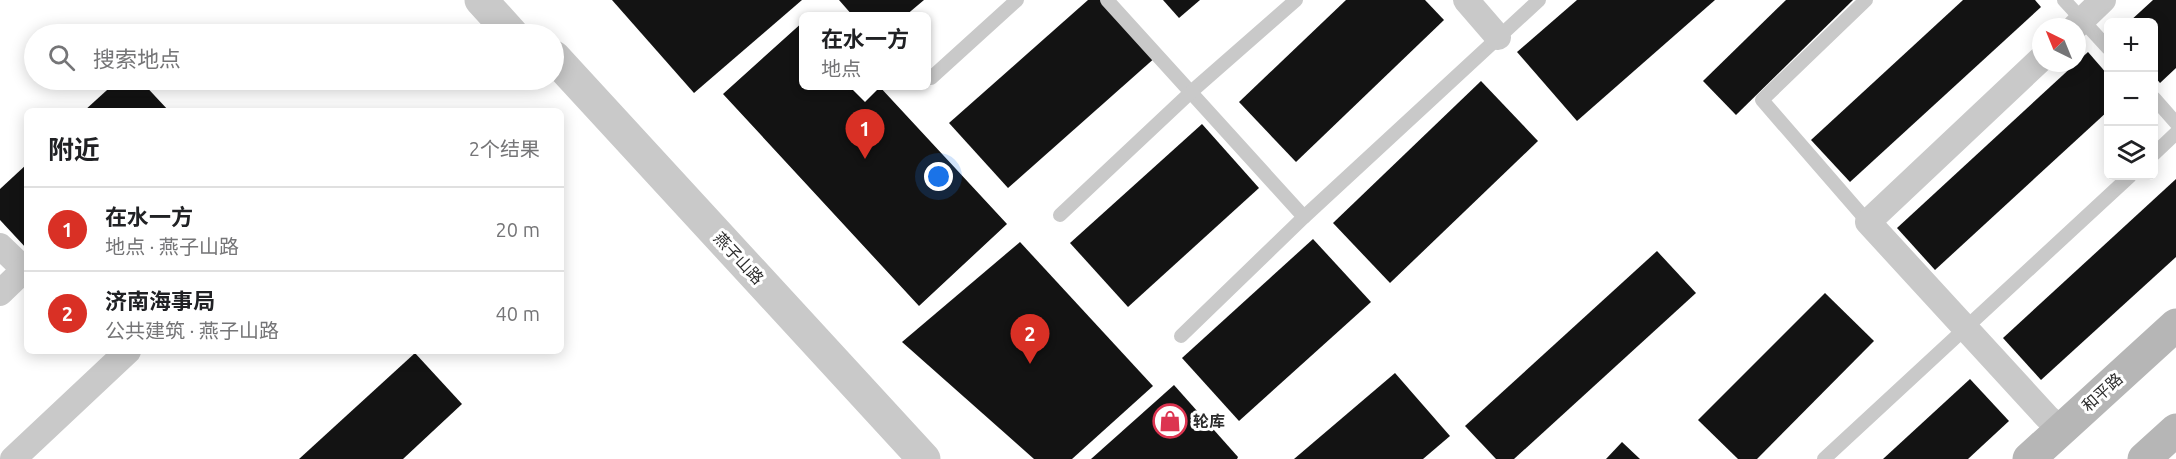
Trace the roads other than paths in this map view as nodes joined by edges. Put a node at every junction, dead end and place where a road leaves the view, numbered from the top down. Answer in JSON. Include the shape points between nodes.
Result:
{"nodes":[{"id":1,"x":481,"y":0,"type":"edge"},
{"id":2,"x":501,"y":0,"type":"edge"},
{"id":3,"x":1017,"y":0,"type":"edge"},
{"id":4,"x":1107,"y":0,"type":"edge"},
{"id":5,"x":1296,"y":0,"type":"edge"},
{"id":6,"x":1466,"y":0,"type":"edge"},
{"id":7,"x":1539,"y":0,"type":"edge"},
{"id":8,"x":1866,"y":0,"type":"edge"},
{"id":9,"x":2064,"y":0,"type":"edge"},
{"id":10,"x":2103,"y":0,"type":"edge"},
{"id":11,"x":2076,"y":18,"type":"edge"},
{"id":12,"x":2084,"y":18,"type":"edge"},
{"id":13,"x":503,"y":24,"type":"edge"},
{"id":14,"x":523,"y":24,"type":"edge"},
{"id":15,"x":2086,"y":29,"type":"edge"},
{"id":16,"x":1498,"y":37,"type":"junction"},
{"id":17,"x":2104,"y":44,"type":"edge"},
{"id":18,"x":2032,"y":67,"type":"edge"},
{"id":19,"x":564,"y":68,"type":"edge"},
{"id":20,"x":932,"y":78,"type":"dead end"},
{"id":21,"x":564,"y":90,"type":"edge"},
{"id":22,"x":1191,"y":92,"type":"junction"},
{"id":23,"x":2158,"y":103,"type":"edge"},
{"id":24,"x":2176,"y":123,"type":"edge"},
{"id":25,"x":2176,"y":133,"type":"edge"},
{"id":26,"x":2158,"y":150,"type":"edge"},
{"id":27,"x":2126,"y":180,"type":"edge"},
{"id":28,"x":1060,"y":215,"type":"dead end"},
{"id":29,"x":1304,"y":217,"type":"junction"},
{"id":30,"x":1868,"y":222,"type":"junction"},
{"id":31,"x":0,"y":246,"type":"edge"},
{"id":32,"x":24,"y":267,"type":"edge"},
{"id":33,"x":24,"y":271,"type":"edge"},
{"id":34,"x":0,"y":293,"type":"edge"},
{"id":35,"x":2176,"y":325,"type":"edge"},
{"id":36,"x":1965,"y":328,"type":"junction"},
{"id":37,"x":1181,"y":336,"type":"dead end"},
{"id":38,"x":118,"y":354,"type":"edge"},
{"id":39,"x":2061,"y":429,"type":"junction"},
{"id":40,"x":2176,"y":430,"type":"edge"},
{"id":41,"x":13,"y":459,"type":"edge"},
{"id":42,"x":904,"y":459,"type":"edge"},
{"id":43,"x":924,"y":459,"type":"edge"},
{"id":44,"x":1824,"y":459,"type":"edge"},
{"id":45,"x":2029,"y":459,"type":"edge"},
{"id":46,"x":2144,"y":459,"type":"edge"}],
"edges":[{"from":1,"to":13,"type":"street"},
{"from":2,"to":14,"type":"street"},
{"from":3,"to":20,"type":"lane"},
{"from":4,"to":22,"type":"lane"},
{"from":5,"to":22,"type":"lane"},
{"from":6,"to":16,"type":"street"},
{"from":7,"to":16,"type":"lane"},
{"from":8,"to":30,"type":"lane","via":[[1762,100]]},
{"from":9,"to":11,"type":"lane"},
{"from":10,"to":12,"type":"street"},
{"from":15,"to":17,"type":"lane"},
{"from":16,"to":29,"type":"lane"},
{"from":18,"to":30,"type":"street"},
{"from":19,"to":43,"type":"street","name":"燕子山路"},
{"from":21,"to":42,"type":"street","name":"燕子山路"},
{"from":22,"to":28,"type":"lane"},
{"from":22,"to":29,"type":"lane"},
{"from":23,"to":24,"type":"lane"},
{"from":25,"to":26,"type":"lane"},
{"from":27,"to":36,"type":"lane"},
{"from":29,"to":37,"type":"lane"},
{"from":30,"to":36,"type":"street"},
{"from":31,"to":32,"type":"street"},
{"from":33,"to":34,"type":"street"},
{"from":35,"to":39,"type":"main road","name":"和平路"},
{"from":36,"to":39,"type":"street"},
{"from":36,"to":44,"type":"lane"},
{"from":38,"to":41,"type":"street"},
{"from":39,"to":45,"type":"main road","name":"和平路"},
{"from":40,"to":46,"type":"main road"}]}
